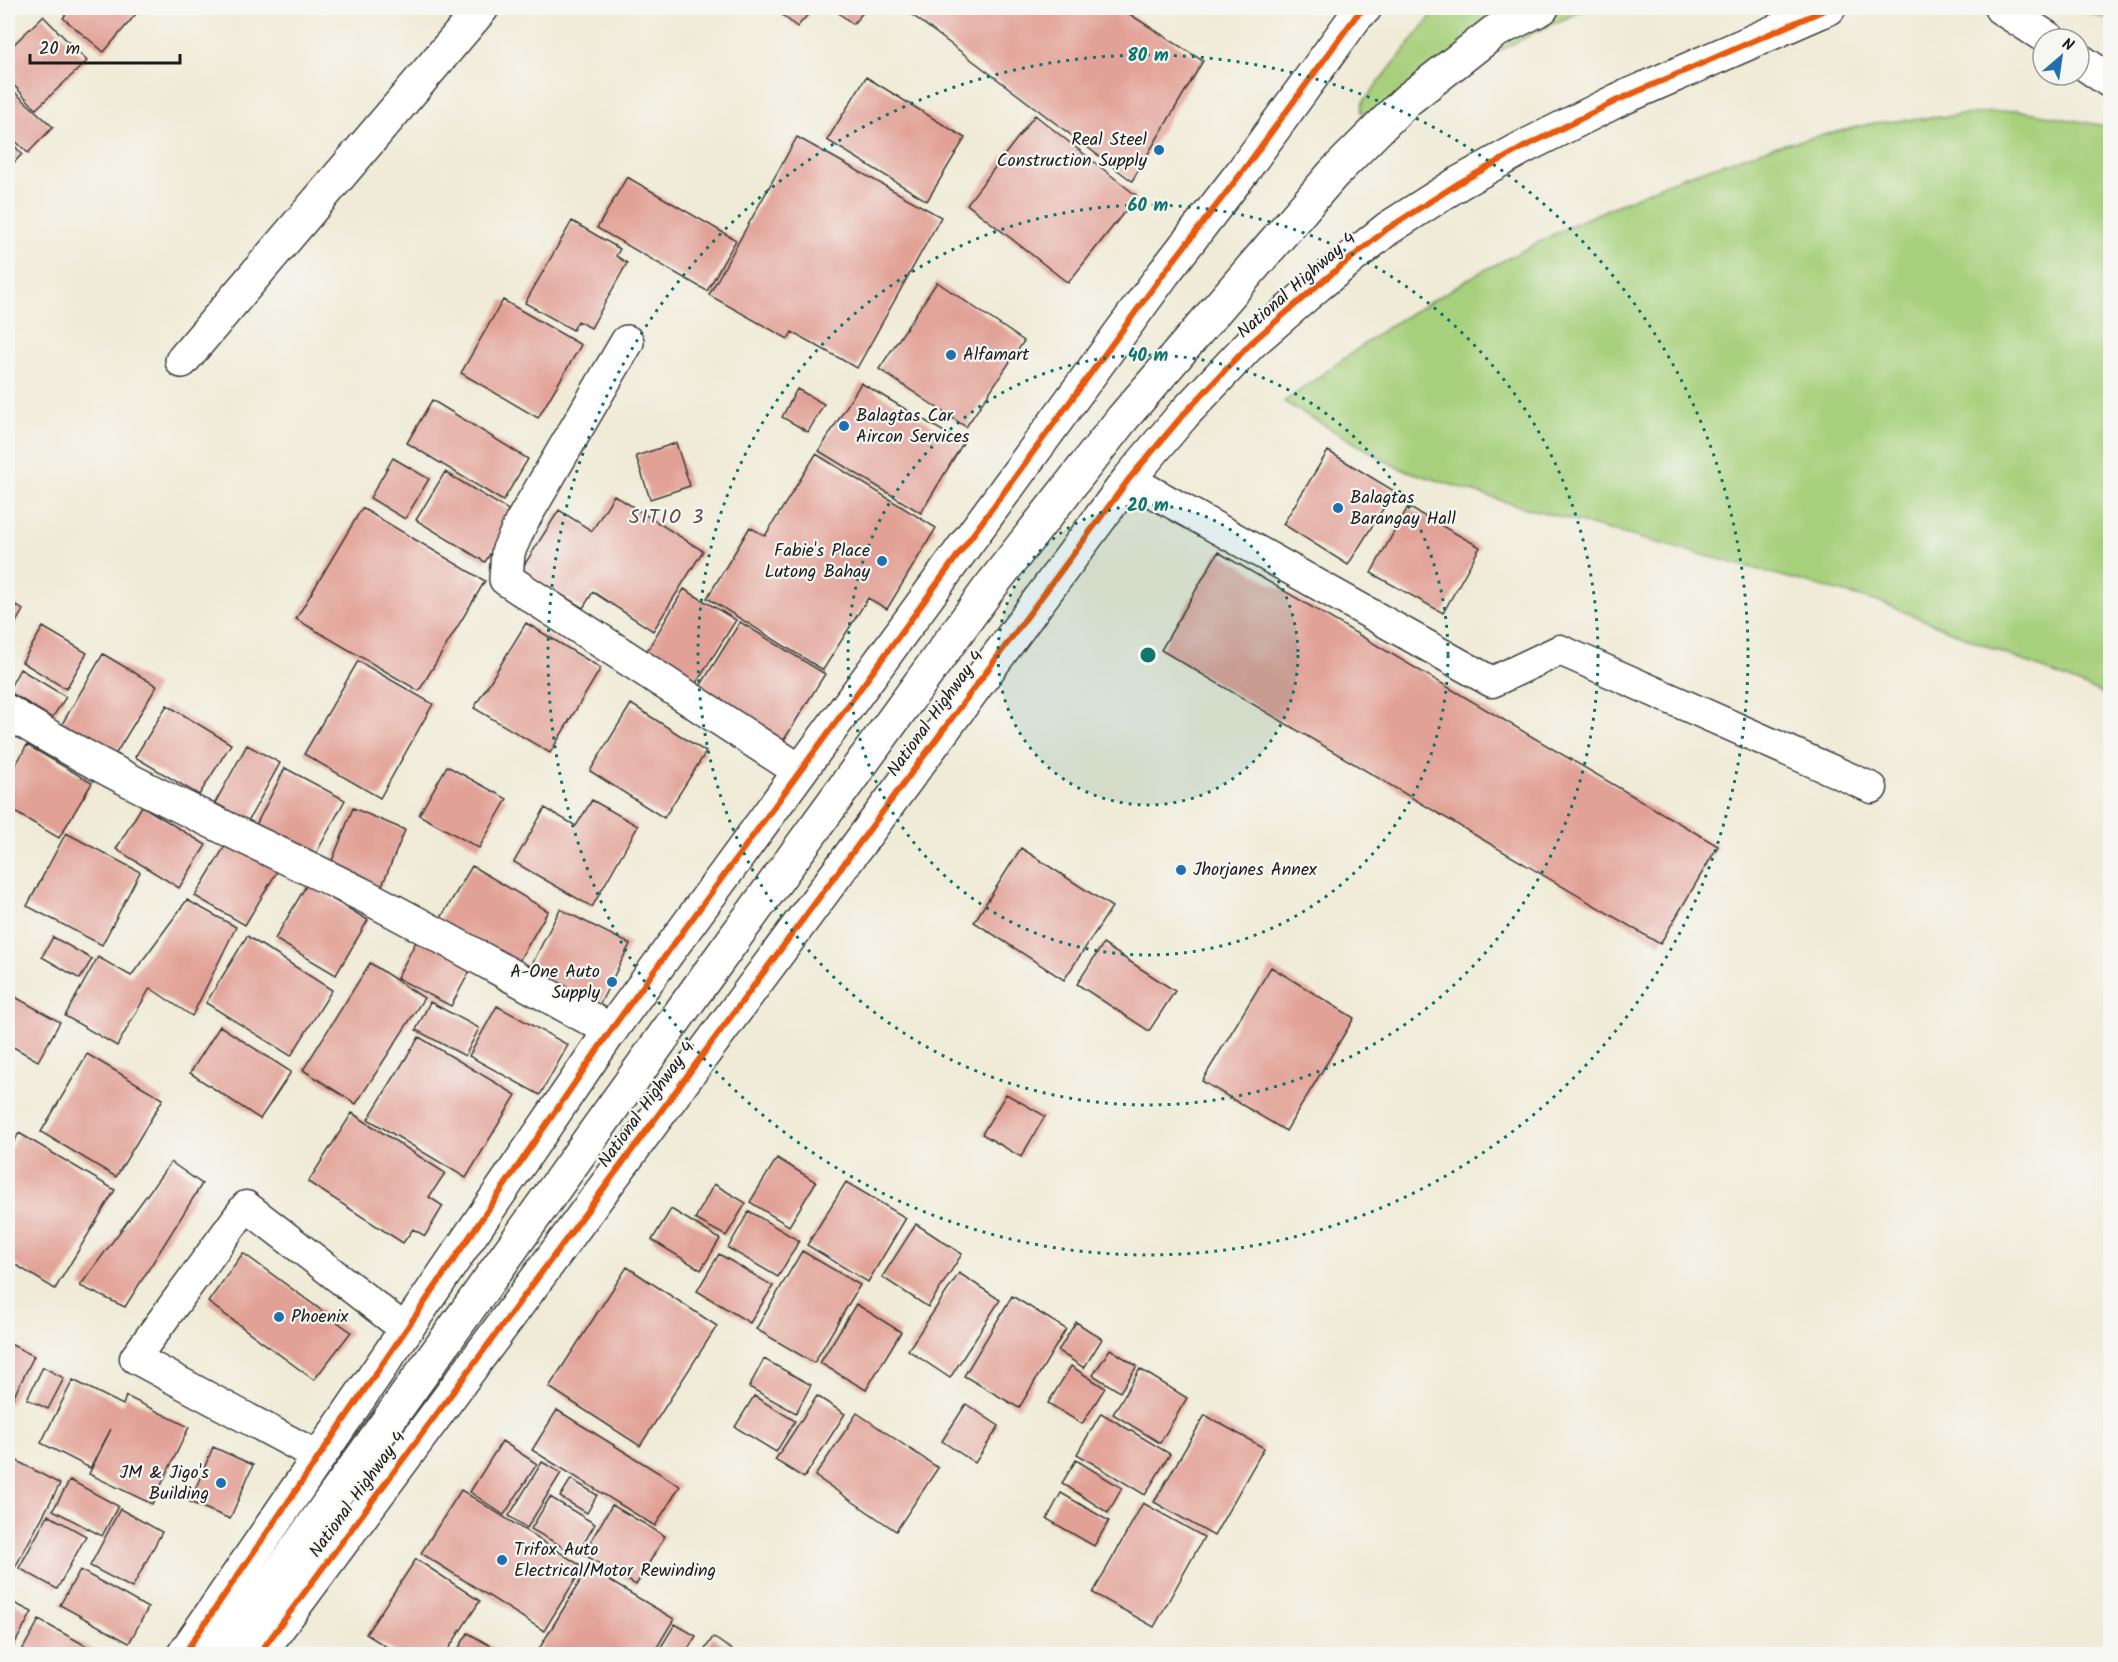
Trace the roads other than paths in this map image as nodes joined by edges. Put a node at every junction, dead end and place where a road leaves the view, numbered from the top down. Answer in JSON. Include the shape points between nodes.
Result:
{"nodes":[{"id":1,"x":482,"y":8,"type":"edge"},
{"id":2,"x":1365,"y":8,"type":"edge"},
{"id":3,"x":1542,"y":8,"type":"edge"},
{"id":4,"x":1829,"y":8,"type":"edge"},
{"id":5,"x":2001,"y":8,"type":"edge"},
{"id":6,"x":2031,"y":27,"type":"edge"},
{"id":7,"x":2091,"y":68,"type":"edge"},
{"id":8,"x":2110,"y":81,"type":"edge"},
{"id":9,"x":627,"y":342,"type":"dead end"},
{"id":10,"x":182,"y":361,"type":"dead end"},
{"id":11,"x":1129,"y":478,"type":"junction"},
{"id":12,"x":8,"y":712,"type":"edge"},
{"id":13,"x":800,"y":771,"type":"junction"},
{"id":14,"x":1872,"y":788,"type":"dead end"},
{"id":15,"x":611,"y":1030,"type":"junction"},
{"id":16,"x":406,"y":1330,"type":"junction"},
{"id":17,"x":319,"y":1457,"type":"junction"},
{"id":18,"x":184,"y":1654,"type":"edge"},
{"id":19,"x":221,"y":1654,"type":"edge"},
{"id":20,"x":260,"y":1654,"type":"edge"}],
"edges":[{"from":1,"to":10,"type":"main road"},
{"from":2,"to":13,"type":"main road","via":[[1164,273]]},
{"from":3,"to":19,"type":"main road","via":[[1494,32],[1406,101],[1332,174],[1122,419],[974,610],[696,991]]},
{"from":4,"to":11,"type":"main road","name":"National Highway 4","via":[[1534,141],[1387,229],[1251,343]]},
{"from":5,"to":6,"type":"main road"},
{"from":7,"to":8,"type":"main road"},
{"from":9,"to":13,"type":"main road","via":[[521,523],[508,552],[506,579]]},
{"from":11,"to":14,"type":"lane","via":[[1492,682],[1560,650]]},
{"from":11,"to":20,"type":"main road","name":"National Highway 4"},
{"from":12,"to":15,"type":"main road","via":[[67,748],[408,918]]},
{"from":13,"to":15,"type":"main road"},
{"from":15,"to":16,"type":"main road"},
{"from":16,"to":17,"type":"main road"},
{"from":16,"to":17,"type":"lane","via":[[246,1206],[135,1358]]},
{"from":17,"to":18,"type":"main road"}]}
